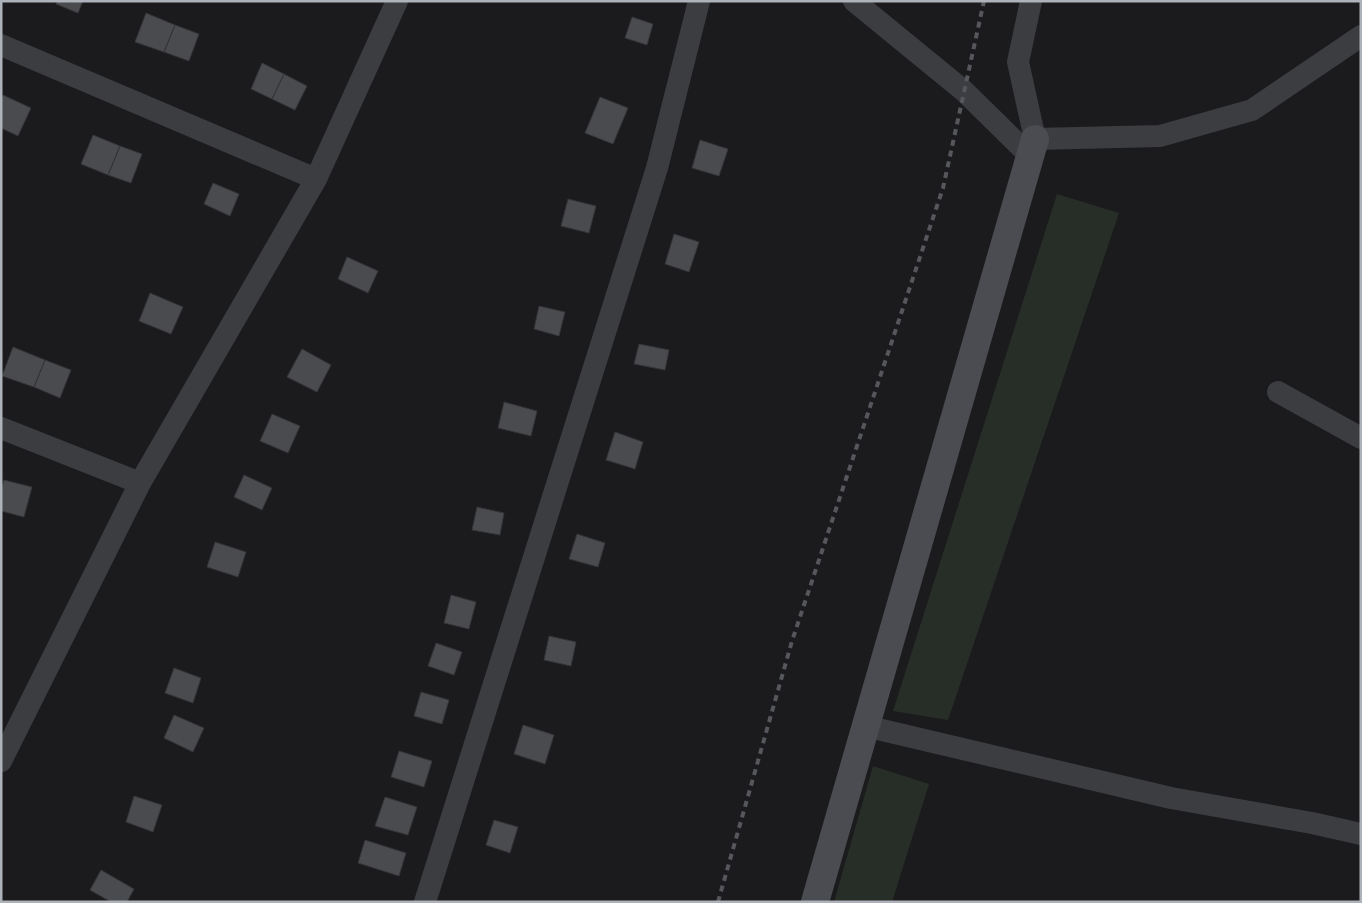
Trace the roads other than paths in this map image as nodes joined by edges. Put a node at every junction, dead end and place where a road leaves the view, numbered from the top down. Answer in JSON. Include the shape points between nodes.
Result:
{"nodes":[{"id":1,"x":397,"y":1,"type":"edge"},
{"id":2,"x":699,"y":1,"type":"edge"},
{"id":3,"x":854,"y":1,"type":"edge"},
{"id":4,"x":1031,"y":1,"type":"edge"},
{"id":5,"x":1361,"y":36,"type":"edge"},
{"id":6,"x":1,"y":45,"type":"edge"},
{"id":7,"x":1033,"y":147,"type":"junction"},
{"id":8,"x":316,"y":179,"type":"junction"},
{"id":9,"x":1278,"y":392,"type":"dead end"},
{"id":10,"x":1,"y":428,"type":"edge"},
{"id":11,"x":1361,"y":438,"type":"edge"},
{"id":12,"x":140,"y":483,"type":"junction"},
{"id":13,"x":865,"y":726,"type":"junction"},
{"id":14,"x":1,"y":761,"type":"edge"},
{"id":15,"x":1361,"y":834,"type":"edge"},
{"id":16,"x":425,"y":902,"type":"edge"},
{"id":17,"x":814,"y":902,"type":"edge"}],
"edges":[{"from":1,"to":8,"type":"street"},
{"from":2,"to":16,"type":"street","via":[[657,168]]},
{"from":3,"to":7,"type":"street"},
{"from":4,"to":7,"type":"street","via":[[1018,62]]},
{"from":5,"to":7,"type":"street","via":[[1252,110],[1160,136]]},
{"from":6,"to":8,"type":"street"},
{"from":7,"to":13,"type":"street"},
{"from":8,"to":12,"type":"street"},
{"from":9,"to":11,"type":"street"},
{"from":10,"to":12,"type":"street"},
{"from":12,"to":14,"type":"street"},
{"from":13,"to":15,"type":"street","via":[[1171,798]]},
{"from":13,"to":17,"type":"street"}]}
